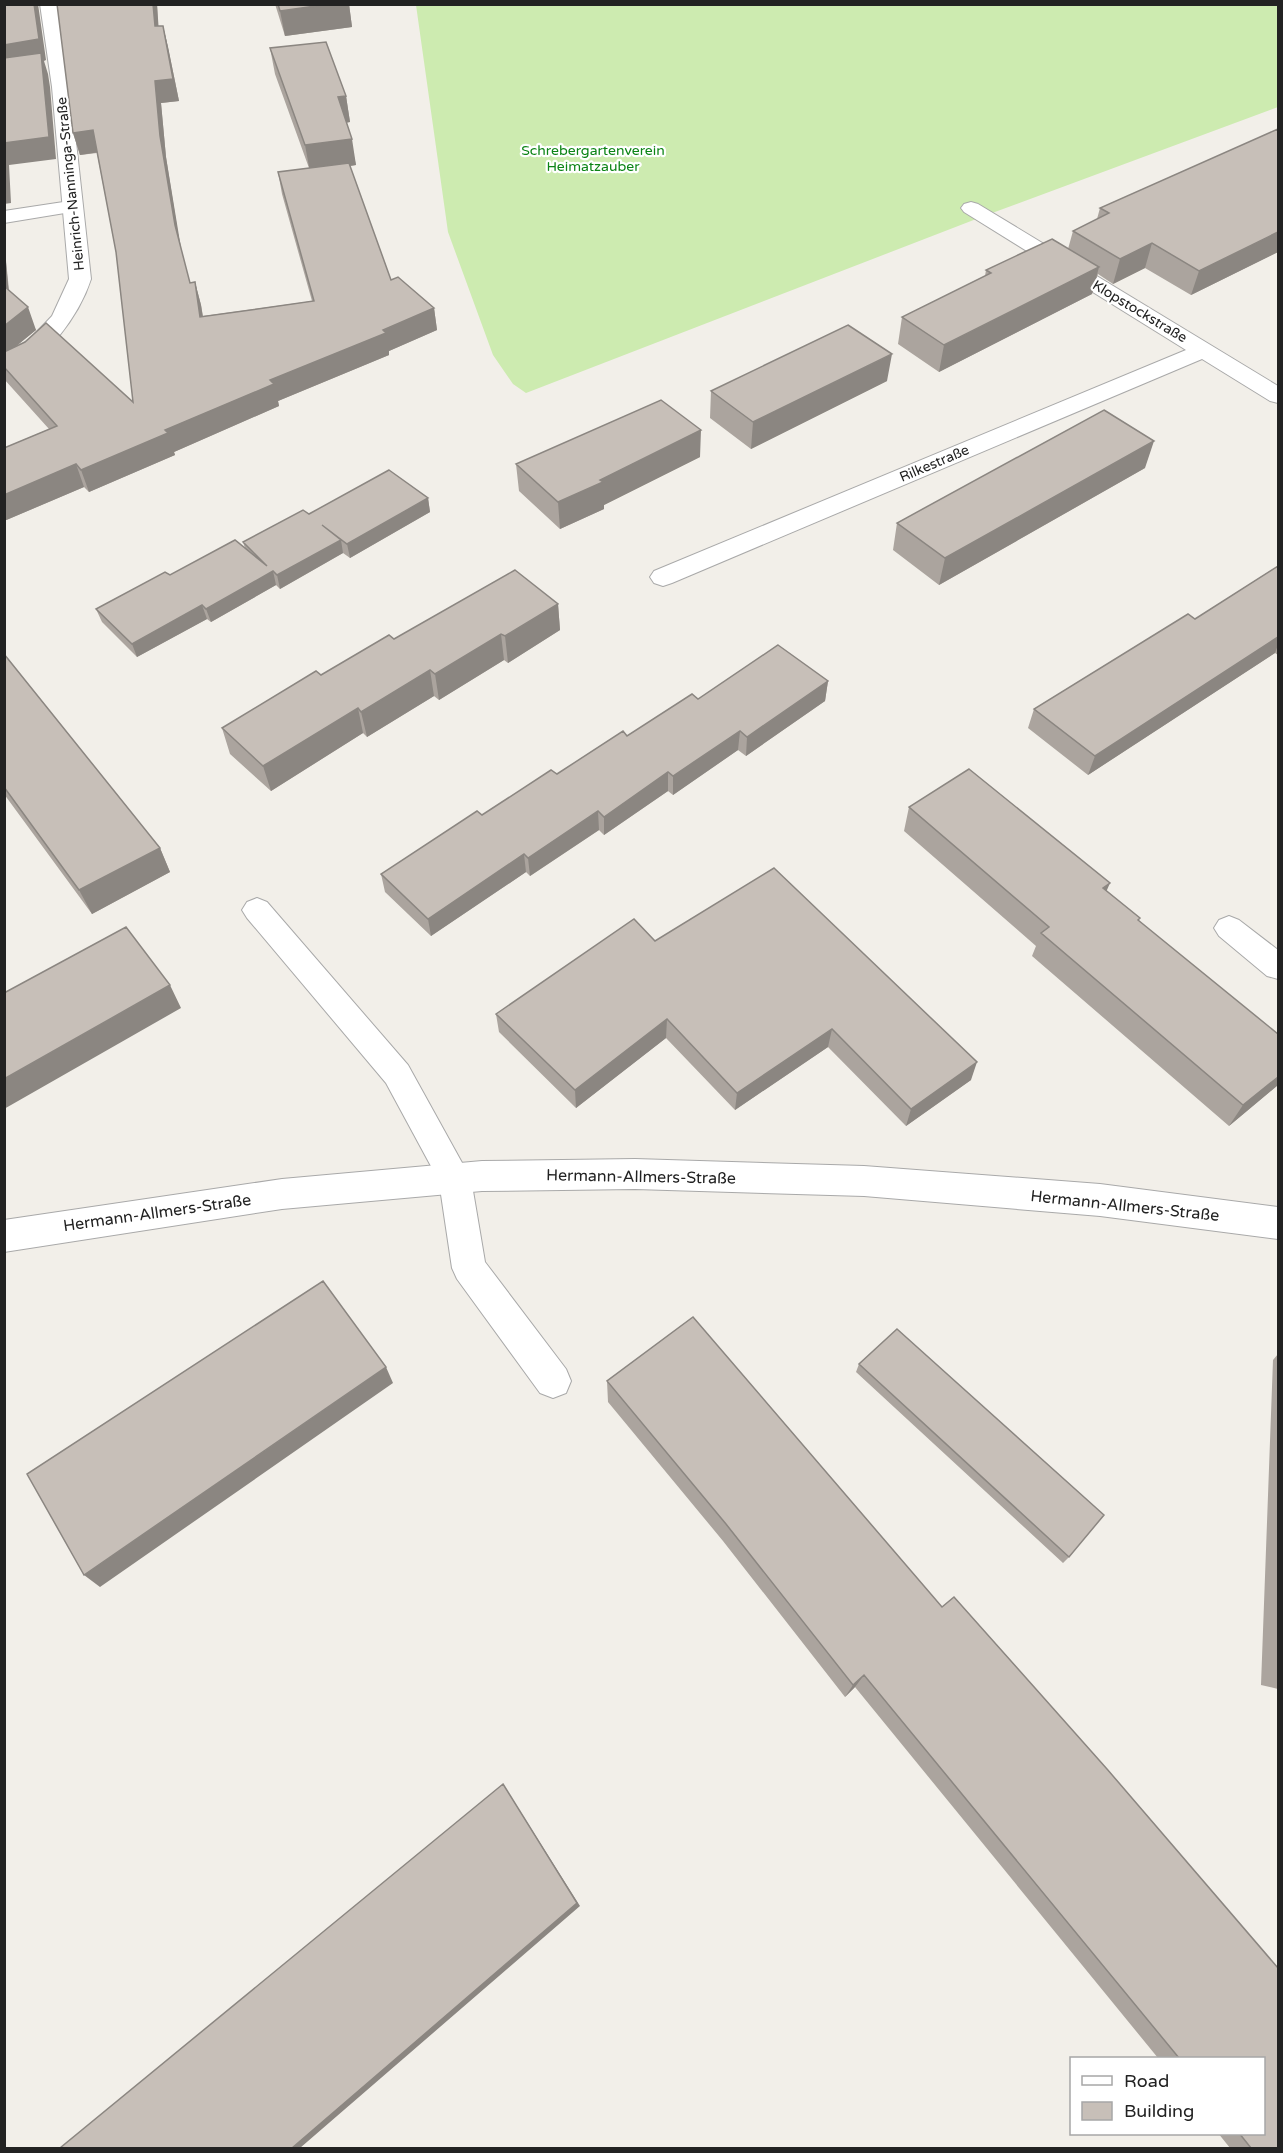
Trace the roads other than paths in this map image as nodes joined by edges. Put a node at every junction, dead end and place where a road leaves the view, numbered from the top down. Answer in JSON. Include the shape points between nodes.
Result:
{"nodes":[{"id":1,"x":49,"y":4,"type":"edge"},
{"id":2,"x":56,"y":66,"type":"junction"},
{"id":3,"x":36,"y":69,"type":"edge"},
{"id":4,"x":70,"y":207,"type":"junction"},
{"id":5,"x":971,"y":208,"type":"dead end"},
{"id":6,"x":4,"y":217,"type":"edge"},
{"id":7,"x":1205,"y":350,"type":"junction"},
{"id":8,"x":4,"y":370,"type":"edge"},
{"id":9,"x":1278,"y":396,"type":"edge"},
{"id":10,"x":663,"y":577,"type":"dead end"},
{"id":11,"x":257,"y":910,"type":"dead end"},
{"id":12,"x":1229,"y":928,"type":"dead end"},
{"id":13,"x":1278,"y":967,"type":"edge"},
{"id":14,"x":455,"y":1179,"type":"junction"},
{"id":15,"x":1278,"y":1224,"type":"edge"},
{"id":16,"x":4,"y":1236,"type":"edge"},
{"id":17,"x":553,"y":1381,"type":"dead end"}],
"edges":[{"from":1,"to":2,"type":"street","name":"Heinrich-Nanninga-Straße"},
{"from":2,"to":3,"type":"lane"},
{"from":2,"to":4,"type":"street","name":"Heinrich-Nanninga-Straße"},
{"from":4,"to":6,"type":"lane"},
{"from":4,"to":8,"type":"street","name":"Heinrich-Nanninga-Straße","via":[[80,279],[76,295],[43,340]]},
{"from":5,"to":7,"type":"street","name":"Klopstockstraße"},
{"from":7,"to":9,"type":"street","name":"Klopstockstraße"},
{"from":7,"to":10,"type":"street","name":"Rilkestraße"},
{"from":11,"to":14,"type":"lane","via":[[397,1074]]},
{"from":12,"to":13,"type":"lane"},
{"from":14,"to":15,"type":"street","name":"Hermann-Allmers-Straße","via":[[635,1174],[864,1181],[1100,1200]]},
{"from":14,"to":16,"type":"street","name":"Hermann-Allmers-Straße","via":[[282,1194]]},
{"from":14,"to":17,"type":"lane","via":[[470,1268]]}]}
